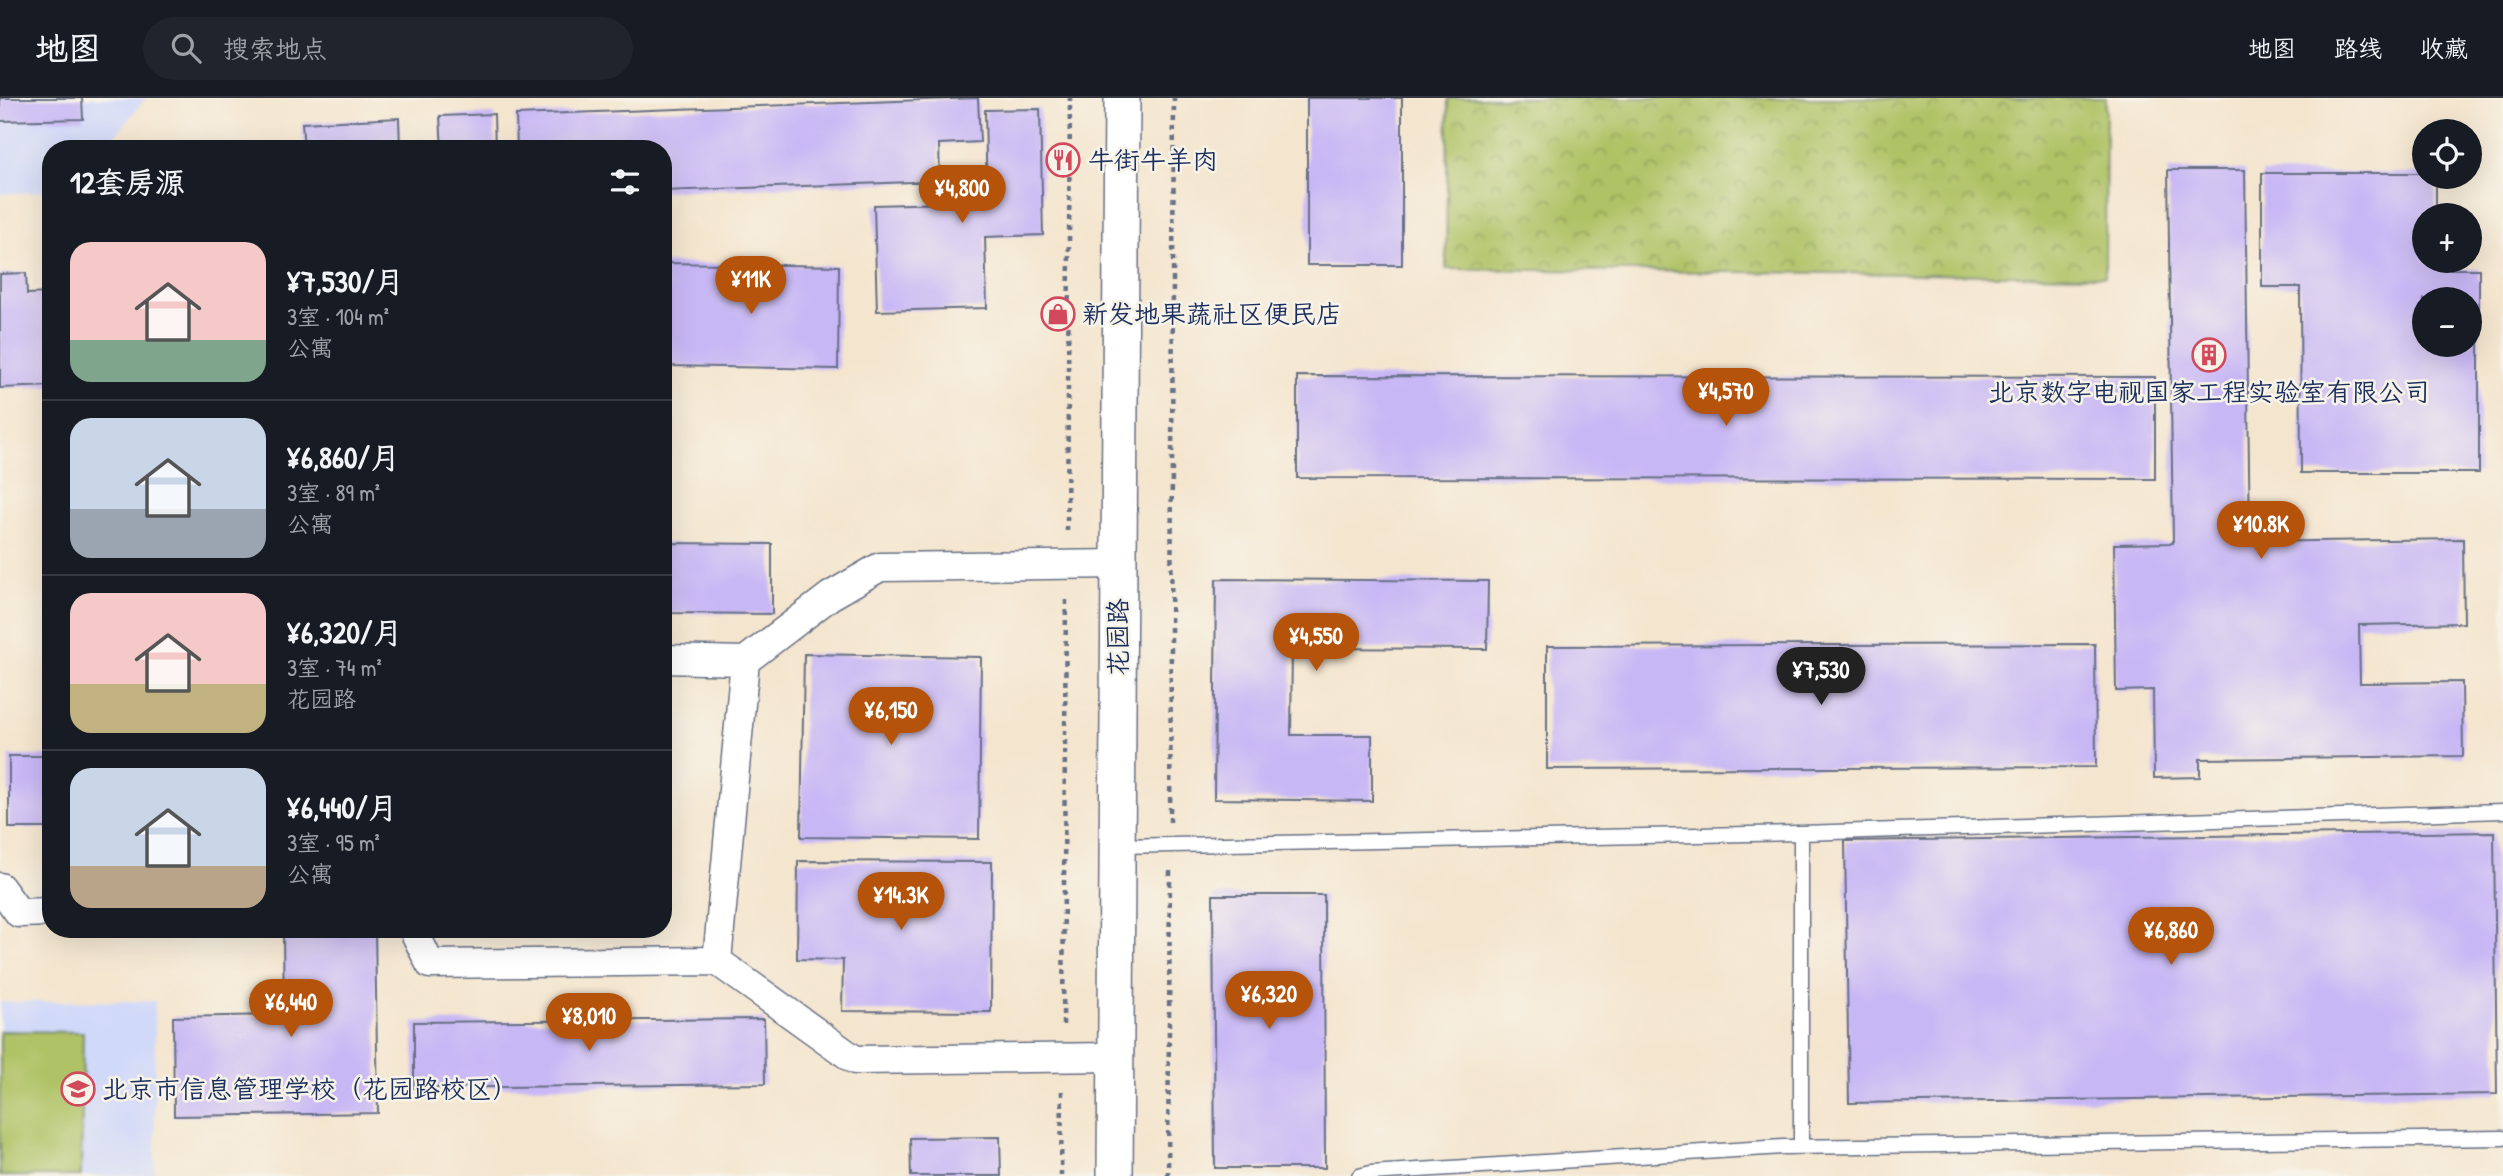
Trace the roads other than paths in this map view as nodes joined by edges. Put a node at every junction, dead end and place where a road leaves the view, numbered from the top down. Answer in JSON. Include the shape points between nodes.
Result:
{"nodes":[{"id":1,"x":1122,"y":98,"type":"edge"},
{"id":2,"x":1119,"y":564,"type":"junction"},
{"id":3,"x":672,"y":659,"type":"edge"},
{"id":4,"x":745,"y":660,"type":"junction"},
{"id":5,"x":2503,"y":811,"type":"edge"},
{"id":6,"x":1801,"y":833,"type":"junction"},
{"id":7,"x":1117,"y":846,"type":"junction"},
{"id":8,"x":0,"y":887,"type":"edge"},
{"id":9,"x":42,"y":912,"type":"edge"},
{"id":10,"x":417,"y":938,"type":"edge"},
{"id":11,"x":717,"y":961,"type":"junction"},
{"id":12,"x":1116,"y":1057,"type":"junction"},
{"id":13,"x":2503,"y":1138,"type":"edge"},
{"id":14,"x":1801,"y":1147,"type":"junction"},
{"id":15,"x":1115,"y":1176,"type":"edge"},
{"id":16,"x":1359,"y":1176,"type":"edge"}],
"edges":[{"from":1,"to":2,"type":"street","name":"花园路"},
{"from":2,"to":4,"type":"street","via":[[880,567],[830,596]]},
{"from":2,"to":7,"type":"street","name":"花园路"},
{"from":3,"to":4,"type":"street"},
{"from":4,"to":11,"type":"street"},
{"from":5,"to":6,"type":"lane"},
{"from":6,"to":7,"type":"lane"},
{"from":6,"to":14,"type":"lane"},
{"from":7,"to":12,"type":"street","name":"花园路"},
{"from":8,"to":9,"type":"street","via":[[19,913]]},
{"from":10,"to":11,"type":"street","via":[[430,964]]},
{"from":11,"to":12,"type":"street","via":[[855,1060]]},
{"from":12,"to":15,"type":"street","name":"花园路"},
{"from":13,"to":14,"type":"lane"},
{"from":14,"to":16,"type":"lane"}]}
